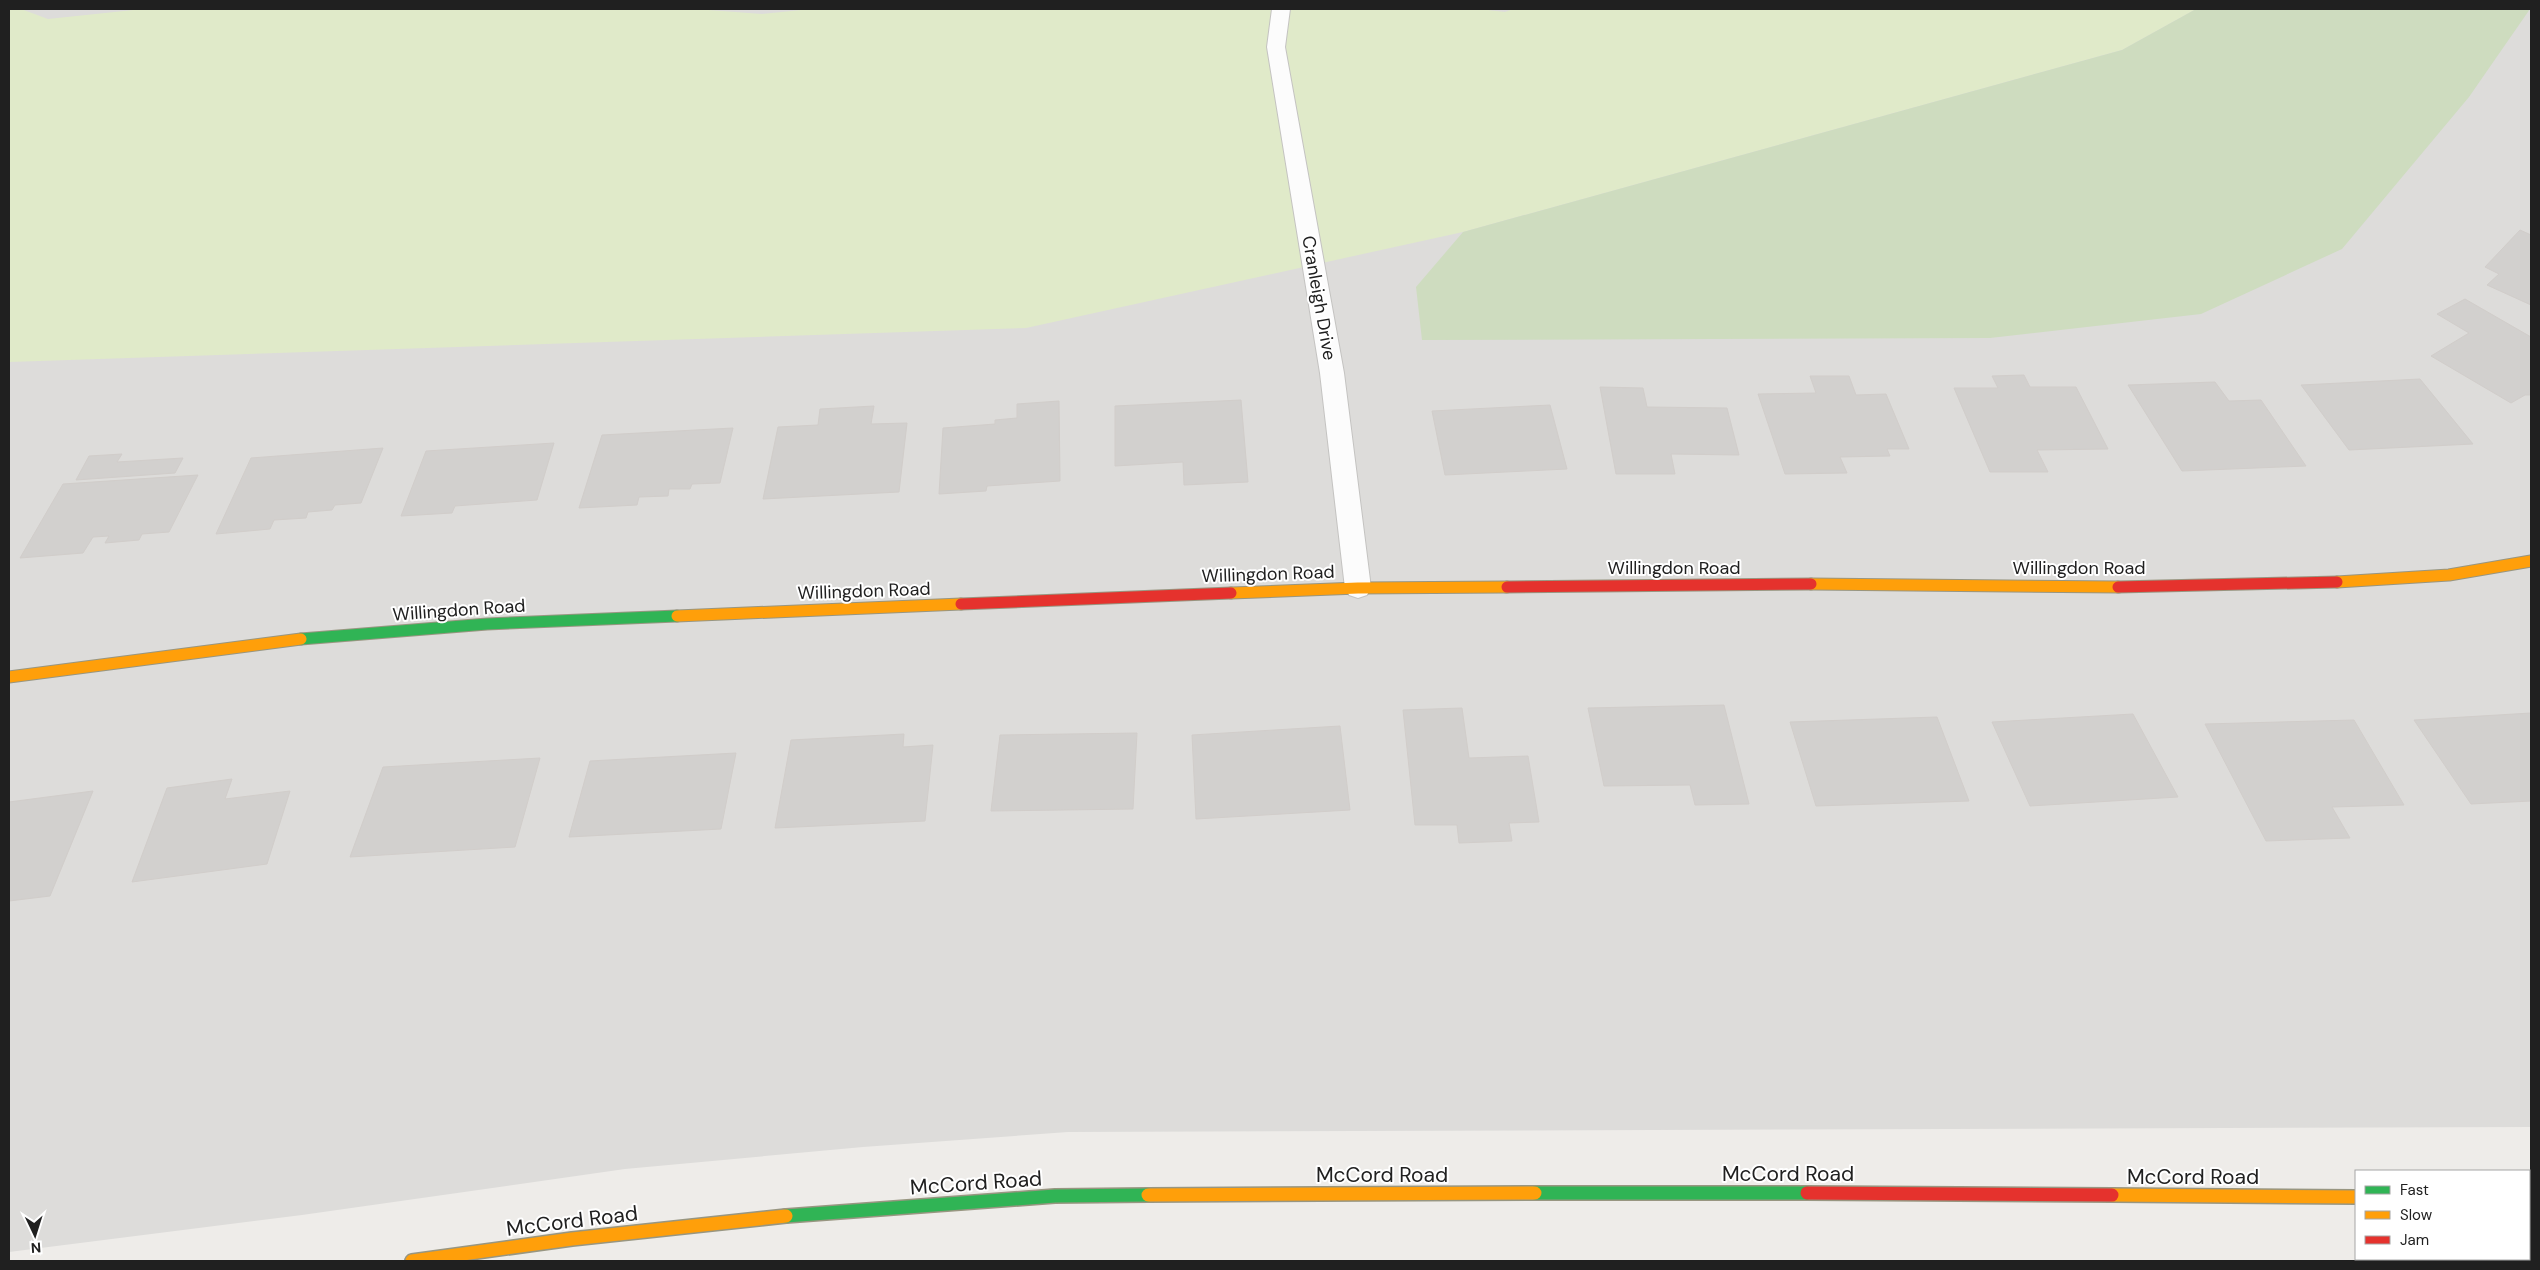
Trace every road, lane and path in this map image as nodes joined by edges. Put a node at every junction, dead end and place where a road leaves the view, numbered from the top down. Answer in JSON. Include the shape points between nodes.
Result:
{"nodes":[{"id":1,"x":1281,"y":9,"type":"edge"},
{"id":2,"x":2531,"y":561,"type":"edge"},
{"id":3,"x":1358,"y":588,"type":"junction"},
{"id":4,"x":9,"y":677,"type":"edge"},
{"id":5,"x":2355,"y":1197,"type":"edge"},
{"id":6,"x":412,"y":1261,"type":"edge"}],
"edges":[{"from":1,"to":3,"type":"street","name":"Cranleigh Drive","via":[[1276,47],[1332,373]]},
{"from":2,"to":3,"type":"street","name":"Willingdon Road","via":[[2449,575],[2337,583],[2110,587],[1859,584]]},
{"from":3,"to":4,"type":"street","name":"Willingdon Road","via":[[487,624],[274,641]]},
{"from":5,"to":6,"type":"street","name":"McCord Road","via":[[1691,1192],[1056,1196],[838,1211],[572,1239]]}]}
